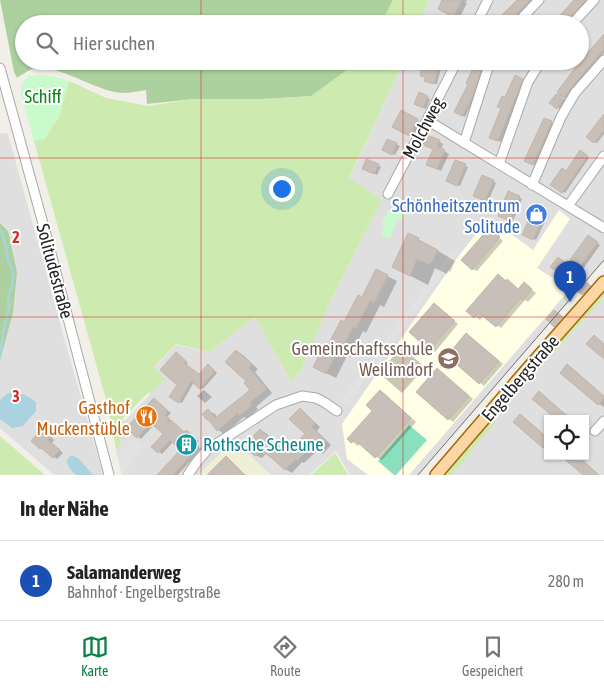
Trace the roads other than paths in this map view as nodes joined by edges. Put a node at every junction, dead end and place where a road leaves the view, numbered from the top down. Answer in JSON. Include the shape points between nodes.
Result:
{"nodes":[{"id":1,"x":488,"y":0,"type":"edge"},
{"id":2,"x":539,"y":0,"type":"edge"},
{"id":3,"x":594,"y":0,"type":"edge"},
{"id":4,"x":480,"y":15,"type":"edge"},
{"id":5,"x":525,"y":15,"type":"edge"},
{"id":6,"x":580,"y":15,"type":"edge"},
{"id":7,"x":604,"y":60,"type":"edge"},
{"id":8,"x":0,"y":68,"type":"edge"},
{"id":9,"x":452,"y":70,"type":"edge"},
{"id":10,"x":487,"y":70,"type":"edge"},
{"id":11,"x":535,"y":70,"type":"edge"},
{"id":12,"x":427,"y":120,"type":"junction"},
{"id":13,"x":464,"y":143,"type":"junction"},
{"id":14,"x":604,"y":156,"type":"edge"},
{"id":15,"x":498,"y":164,"type":"junction"},
{"id":16,"x":532,"y":184,"type":"junction"},
{"id":17,"x":388,"y":194,"type":"dead end"},
{"id":18,"x":568,"y":206,"type":"junction"},
{"id":19,"x":604,"y":228,"type":"edge"},
{"id":20,"x":604,"y":282,"type":"edge"},
{"id":21,"x":337,"y":411,"type":"dead end"},
{"id":22,"x":604,"y":421,"type":"edge"},
{"id":23,"x":594,"y":432,"type":"dead end"},
{"id":24,"x":109,"y":475,"type":"edge"},
{"id":25,"x":188,"y":475,"type":"edge"},
{"id":26,"x":436,"y":475,"type":"edge"}],
"edges":[{"from":1,"to":4,"type":"street"},
{"from":2,"to":5,"type":"street"},
{"from":3,"to":6,"type":"street"},
{"from":7,"to":16,"type":"street","via":[[575,93],[561,116]]},
{"from":8,"to":24,"type":"street","name":"Solitudestraße"},
{"from":9,"to":12,"type":"street","name":"Molchweg"},
{"from":10,"to":13,"type":"street"},
{"from":11,"to":15,"type":"street"},
{"from":12,"to":13,"type":"street"},
{"from":12,"to":17,"type":"street","name":"Molchweg"},
{"from":13,"to":15,"type":"street"},
{"from":14,"to":18,"type":"street"},
{"from":15,"to":16,"type":"street"},
{"from":16,"to":18,"type":"street"},
{"from":18,"to":19,"type":"street"},
{"from":20,"to":26,"type":"main road","name":"Engelbergstraße"},
{"from":21,"to":25,"type":"street","via":[[316,398],[302,396],[276,405],[207,450]]},
{"from":22,"to":23,"type":"street"}]}
